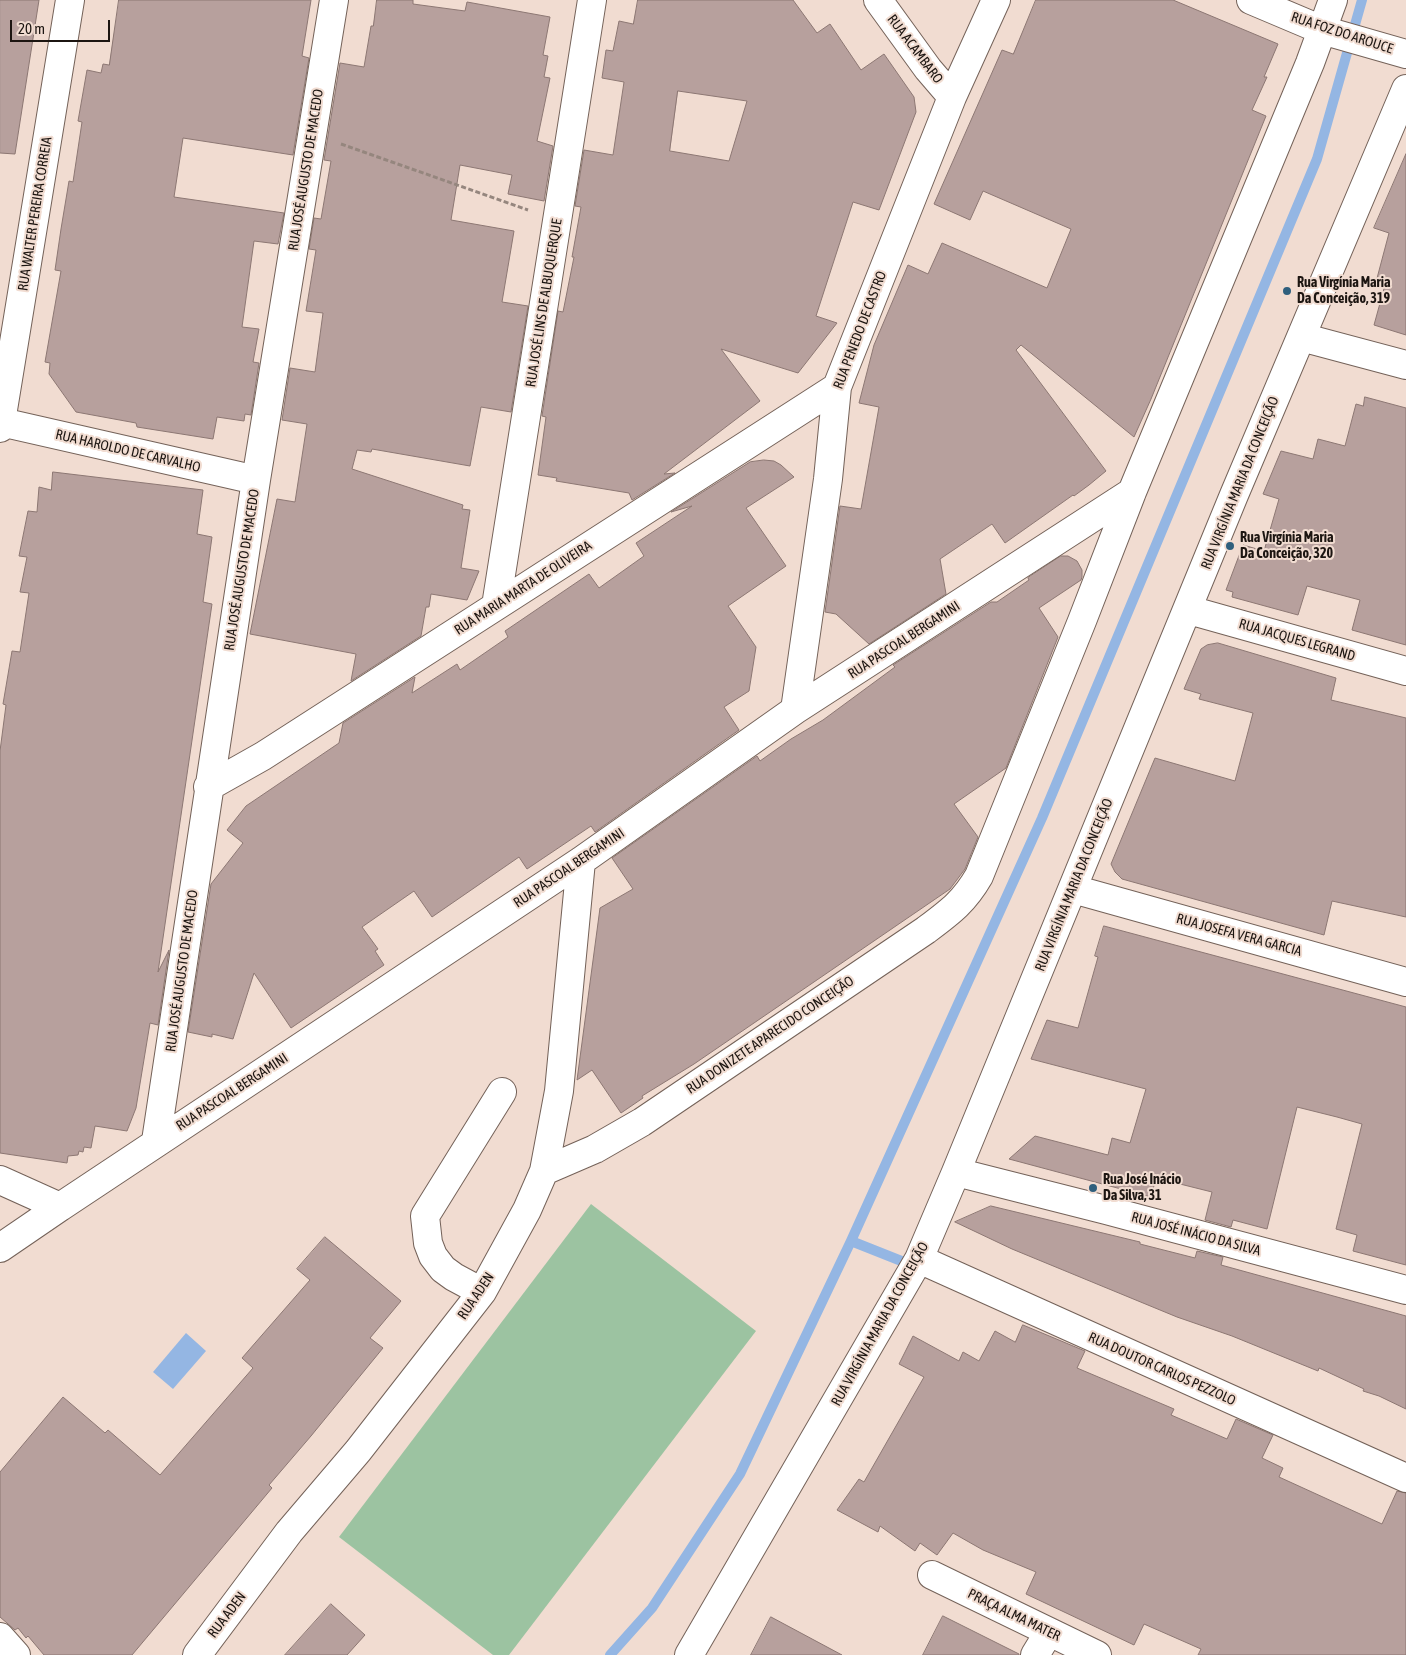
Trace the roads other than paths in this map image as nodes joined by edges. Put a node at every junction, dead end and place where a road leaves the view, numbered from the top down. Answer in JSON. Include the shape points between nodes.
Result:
{"nodes":[{"id":1,"x":70,"y":0,"type":"edge"},
{"id":2,"x":334,"y":0,"type":"edge"},
{"id":3,"x":592,"y":0,"type":"edge"},
{"id":4,"x":878,"y":0,"type":"edge"},
{"id":5,"x":996,"y":0,"type":"edge"},
{"id":6,"x":1251,"y":0,"type":"edge"},
{"id":7,"x":1333,"y":0,"type":"edge"},
{"id":8,"x":1330,"y":32,"type":"junction"},
{"id":9,"x":1399,"y":52,"type":"edge"},
{"id":10,"x":1406,"y":89,"type":"edge"},
{"id":11,"x":952,"y":97,"type":"junction"},
{"id":12,"x":1301,"y":337,"type":"junction"},
{"id":13,"x":1406,"y":365,"type":"edge"},
{"id":14,"x":837,"y":387,"type":"junction"},
{"id":15,"x":0,"y":425,"type":"edge"},
{"id":16,"x":256,"y":480,"type":"junction"},
{"id":17,"x":1132,"y":492,"type":"junction"},
{"id":18,"x":496,"y":606,"type":"junction"},
{"id":19,"x":1188,"y":610,"type":"junction"},
{"id":20,"x":1406,"y":671,"type":"edge"},
{"id":21,"x":794,"y":710,"type":"junction"},
{"id":22,"x":208,"y":787,"type":"junction"},
{"id":23,"x":581,"y":861,"type":"junction"},
{"id":24,"x":1073,"y":889,"type":"junction"},
{"id":25,"x":1406,"y":982,"type":"edge"},
{"id":26,"x":502,"y":1092,"type":"dead end"},
{"id":27,"x":156,"y":1142,"type":"junction"},
{"id":28,"x":544,"y":1171,"type":"junction"},
{"id":29,"x":956,"y":1172,"type":"junction"},
{"id":30,"x":0,"y":1180,"type":"edge"},
{"id":31,"x":60,"y":1206,"type":"junction"},
{"id":32,"x":0,"y":1248,"type":"edge"},
{"id":33,"x":918,"y":1259,"type":"junction"},
{"id":34,"x":1406,"y":1290,"type":"edge"},
{"id":35,"x":482,"y":1292,"type":"junction"},
{"id":36,"x":1406,"y":1478,"type":"edge"},
{"id":37,"x":932,"y":1575,"type":"dead end"},
{"id":38,"x":1049,"y":1632,"type":"junction"},
{"id":39,"x":0,"y":1637,"type":"edge"},
{"id":40,"x":208,"y":1651,"type":"edge"},
{"id":41,"x":16,"y":1655,"type":"edge"},
{"id":42,"x":689,"y":1655,"type":"edge"},
{"id":43,"x":1035,"y":1655,"type":"edge"},
{"id":44,"x":1097,"y":1655,"type":"edge"}],
"edges":[{"from":1,"to":15,"type":"street","name":"RUA WALTER PEREIRA CORREIA"},
{"from":2,"to":16,"type":"street","name":"RUA JOSÉ AUGUSTO DE MACEDO"},
{"from":3,"to":18,"type":"street","name":"RUA JOSÉ LINS DE ALBUQUERQUE"},
{"from":4,"to":11,"type":"street","name":"RUA ACAMBARO"},
{"from":5,"to":11,"type":"street","name":"RUA PENEDO DE CASTRO"},
{"from":6,"to":8,"type":"street","name":"RUA FOZ DO AROUCE"},
{"from":7,"to":8,"type":"street"},
{"from":8,"to":9,"type":"street","name":"RUA FOZ DO AROUCE"},
{"from":8,"to":17,"type":"street"},
{"from":10,"to":12,"type":"street","name":"RUA VIRGÍNIA MARIA DA CONCEIÇÃO"},
{"from":11,"to":14,"type":"street","name":"RUA PENEDO DE CASTRO"},
{"from":12,"to":13,"type":"street"},
{"from":12,"to":19,"type":"street","name":"RUA VIRGÍNIA MARIA DA CONCEIÇÃO"},
{"from":14,"to":18,"type":"street","name":"RUA MARIA MARTA DE OLIVEIRA"},
{"from":14,"to":21,"type":"street","name":"RUA PENEDO DE CASTRO","via":[[828,480]]},
{"from":15,"to":16,"type":"street","name":"RUA HAROLDO DE CARVALHO"},
{"from":16,"to":22,"type":"street","name":"RUA JOSÉ AUGUSTO DE MACEDO"},
{"from":17,"to":21,"type":"street","name":"RUA PASCOAL BERGAMINI"},
{"from":17,"to":28,"type":"street","name":"RUA DONIZETE APARECIDO CONCEIÇÃO","via":[[979,876],[960,904],[642,1122]]},
{"from":18,"to":22,"type":"street","name":"RUA MARIA MARTA DE OLIVEIRA","via":[[263,756]]},
{"from":19,"to":20,"type":"street","name":"RUA JACQUES LEGRAND"},
{"from":19,"to":24,"type":"street","name":"RUA VIRGÍNIA MARIA DA CONCEIÇÃO"},
{"from":21,"to":23,"type":"street","name":"RUA PASCOAL BERGAMINI"},
{"from":22,"to":27,"type":"street","name":"RUA JOSÉ AUGUSTO DE MACEDO"},
{"from":23,"to":27,"type":"street","name":"RUA PASCOAL BERGAMINI"},
{"from":23,"to":28,"type":"street","name":"RUA ADEN","via":[[559,1091]]},
{"from":24,"to":25,"type":"street","name":"RUA JOSEFA VERA GARCIA"},
{"from":24,"to":29,"type":"street","name":"RUA VIRGÍNIA MARIA DA CONCEIÇÃO"},
{"from":26,"to":35,"type":"street","via":[[426,1216],[428,1243],[438,1262],[454,1277]]},
{"from":27,"to":31,"type":"street","name":"RUA PASCOAL BERGAMINI"},
{"from":28,"to":35,"type":"street","name":"RUA ADEN","via":[[527,1210]]},
{"from":29,"to":33,"type":"street","name":"RUA VIRGÍNIA MARIA DA CONCEIÇÃO"},
{"from":29,"to":34,"type":"street","name":"RUA JOSÉ INÁCIO DA SILVA"},
{"from":30,"to":31,"type":"street"},
{"from":31,"to":32,"type":"street","name":"RUA PASCOAL BERGAMINI"},
{"from":33,"to":36,"type":"street","name":"RUA DOUTOR CARLOS PEZZOLO"},
{"from":33,"to":42,"type":"street","name":"RUA VIRGÍNIA MARIA DA CONCEIÇÃO"},
{"from":35,"to":40,"type":"street","name":"RUA ADEN","via":[[358,1451],[289,1532]]},
{"from":37,"to":38,"type":"street","name":"PRAÇA ALMA MATER"},
{"from":38,"to":43,"type":"street"},
{"from":38,"to":44,"type":"street","name":"PRAÇA ALMA MATER"},
{"from":39,"to":41,"type":"street"}]}
